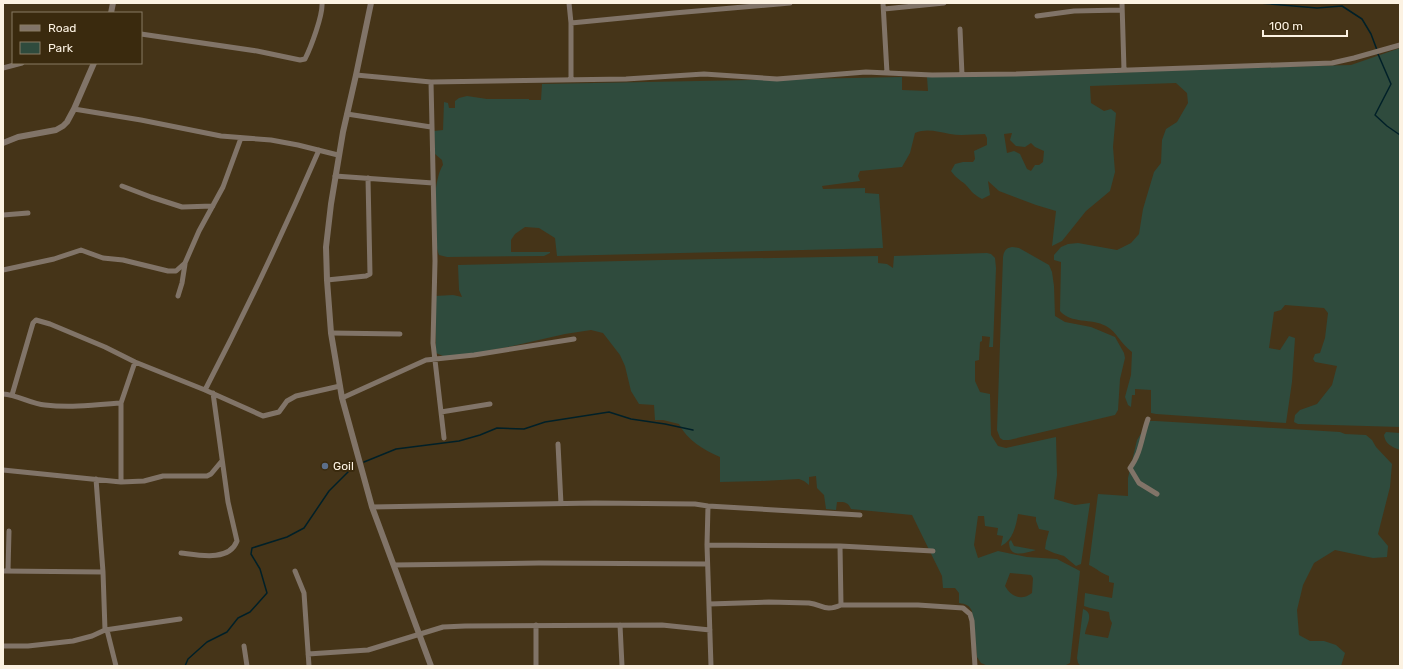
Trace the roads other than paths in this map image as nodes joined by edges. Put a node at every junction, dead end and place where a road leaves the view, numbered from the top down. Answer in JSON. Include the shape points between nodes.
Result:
{"nodes":[{"id":1,"x":322,"y":3,"type":"edge"},
{"id":2,"x":371,"y":3,"type":"edge"},
{"id":3,"x":569,"y":3,"type":"edge"},
{"id":4,"x":790,"y":3,"type":"edge"},
{"id":5,"x":883,"y":3,"type":"edge"},
{"id":6,"x":944,"y":3,"type":"edge"},
{"id":7,"x":1122,"y":3,"type":"edge"},
{"id":8,"x":884,"y":9,"type":"junction"},
{"id":9,"x":1122,"y":10,"type":"junction"},
{"id":10,"x":1037,"y":16,"type":"dead end"},
{"id":11,"x":571,"y":23,"type":"junction"},
{"id":12,"x":960,"y":29,"type":"dead end"},
{"id":13,"x":142,"y":34,"type":"edge"},
{"id":14,"x":1400,"y":45,"type":"edge"},
{"id":15,"x":18,"y":64,"type":"edge"},
{"id":16,"x":94,"y":64,"type":"edge"},
{"id":17,"x":3,"y":68,"type":"edge"},
{"id":18,"x":1124,"y":70,"type":"junction"},
{"id":19,"x":887,"y":73,"type":"junction"},
{"id":20,"x":356,"y":75,"type":"junction"},
{"id":21,"x":962,"y":75,"type":"junction"},
{"id":22,"x":571,"y":80,"type":"junction"},
{"id":23,"x":431,"y":82,"type":"junction"},
{"id":24,"x":74,"y":109,"type":"junction"},
{"id":25,"x":347,"y":114,"type":"junction"},
{"id":26,"x":431,"y":127,"type":"junction"},
{"id":27,"x":241,"y":138,"type":"junction"},
{"id":28,"x":3,"y":142,"type":"edge"},
{"id":29,"x":320,"y":150,"type":"junction"},
{"id":30,"x":338,"y":154,"type":"junction"},
{"id":31,"x":335,"y":176,"type":"junction"},
{"id":32,"x":368,"y":178,"type":"junction"},
{"id":33,"x":434,"y":183,"type":"junction"},
{"id":34,"x":122,"y":186,"type":"dead end"},
{"id":35,"x":213,"y":206,"type":"junction"},
{"id":36,"x":28,"y":213,"type":"dead end"},
{"id":37,"x":3,"y":215,"type":"edge"},
{"id":38,"x":185,"y":263,"type":"junction"},
{"id":39,"x":3,"y":270,"type":"edge"},
{"id":40,"x":327,"y":280,"type":"junction"},
{"id":41,"x":178,"y":296,"type":"dead end"},
{"id":42,"x":331,"y":332,"type":"junction"},
{"id":43,"x":400,"y":334,"type":"dead end"},
{"id":44,"x":574,"y":339,"type":"dead end"},
{"id":45,"x":434,"y":359,"type":"junction"},
{"id":46,"x":135,"y":362,"type":"junction"},
{"id":47,"x":340,"y":386,"type":"junction"},
{"id":48,"x":205,"y":390,"type":"junction"},
{"id":49,"x":213,"y":393,"type":"junction"},
{"id":50,"x":3,"y":394,"type":"edge"},
{"id":51,"x":12,"y":395,"type":"junction"},
{"id":52,"x":342,"y":398,"type":"junction"},
{"id":53,"x":121,"y":403,"type":"junction"},
{"id":54,"x":490,"y":404,"type":"dead end"},
{"id":55,"x":440,"y":412,"type":"junction"},
{"id":56,"x":1148,"y":418,"type":"dead end"},
{"id":57,"x":444,"y":438,"type":"dead end"},
{"id":58,"x":558,"y":444,"type":"dead end"},
{"id":59,"x":221,"y":462,"type":"junction"},
{"id":60,"x":3,"y":470,"type":"edge"},
{"id":61,"x":96,"y":479,"type":"junction"},
{"id":62,"x":120,"y":482,"type":"junction"},
{"id":63,"x":1157,"y":494,"type":"dead end"},
{"id":64,"x":561,"y":504,"type":"junction"},
{"id":65,"x":708,"y":506,"type":"junction"},
{"id":66,"x":372,"y":507,"type":"junction"},
{"id":67,"x":860,"y":515,"type":"dead end"},
{"id":68,"x":9,"y":531,"type":"dead end"},
{"id":69,"x":707,"y":545,"type":"junction"},
{"id":70,"x":840,"y":546,"type":"junction"},
{"id":71,"x":933,"y":551,"type":"dead end"},
{"id":72,"x":181,"y":553,"type":"dead end"},
{"id":73,"x":707,"y":564,"type":"junction"},
{"id":74,"x":394,"y":565,"type":"junction"},
{"id":75,"x":6,"y":571,"type":"edge"},
{"id":76,"x":295,"y":571,"type":"dead end"},
{"id":77,"x":103,"y":572,"type":"junction"},
{"id":78,"x":709,"y":604,"type":"junction"},
{"id":79,"x":841,"y":605,"type":"junction"},
{"id":80,"x":180,"y":619,"type":"dead end"},
{"id":81,"x":536,"y":625,"type":"junction"},
{"id":82,"x":620,"y":625,"type":"junction"},
{"id":83,"x":106,"y":630,"type":"junction"},
{"id":84,"x":710,"y":630,"type":"junction"},
{"id":85,"x":420,"y":634,"type":"junction"},
{"id":86,"x":3,"y":646,"type":"edge"},
{"id":87,"x":244,"y":646,"type":"dead end"},
{"id":88,"x":308,"y":654,"type":"junction"},
{"id":89,"x":116,"y":666,"type":"edge"},
{"id":90,"x":247,"y":666,"type":"edge"},
{"id":91,"x":309,"y":666,"type":"edge"},
{"id":92,"x":432,"y":666,"type":"edge"},
{"id":93,"x":536,"y":666,"type":"edge"},
{"id":94,"x":622,"y":666,"type":"edge"},
{"id":95,"x":711,"y":666,"type":"edge"},
{"id":96,"x":975,"y":666,"type":"edge"}],
"edges":[{"from":1,"to":13,"type":"street","via":[[316,30],[305,59],[300,60]]},
{"from":2,"to":20,"type":"street"},
{"from":3,"to":11,"type":"street"},
{"from":4,"to":11,"type":"street"},
{"from":5,"to":8,"type":"street"},
{"from":6,"to":8,"type":"street"},
{"from":7,"to":9,"type":"street"},
{"from":8,"to":19,"type":"street"},
{"from":9,"to":10,"type":"street","via":[[1074,11]]},
{"from":9,"to":18,"type":"street"},
{"from":11,"to":22,"type":"street"},
{"from":12,"to":21,"type":"street"},
{"from":14,"to":18,"type":"street","via":[[1332,63]]},
{"from":15,"to":17,"type":"street"},
{"from":16,"to":24,"type":"street"},
{"from":18,"to":21,"type":"street"},
{"from":19,"to":21,"type":"street"},
{"from":19,"to":22,"type":"street","via":[[777,79],[690,74]]},
{"from":20,"to":23,"type":"street"},
{"from":20,"to":25,"type":"street"},
{"from":22,"to":23,"type":"street"},
{"from":23,"to":26,"type":"street"},
{"from":24,"to":27,"type":"street"},
{"from":24,"to":28,"type":"street","via":[[67,122],[56,130]]},
{"from":25,"to":26,"type":"street"},
{"from":25,"to":30,"type":"street"},
{"from":26,"to":33,"type":"street"},
{"from":27,"to":29,"type":"street","via":[[271,140]]},
{"from":27,"to":35,"type":"street","via":[[223,187]]},
{"from":29,"to":30,"type":"street"},
{"from":29,"to":48,"type":"street","via":[[240,322]]},
{"from":30,"to":31,"type":"street"},
{"from":31,"to":32,"type":"street"},
{"from":31,"to":40,"type":"street","via":[[326,247]]},
{"from":32,"to":33,"type":"street"},
{"from":32,"to":40,"type":"street","via":[[370,274]]},
{"from":33,"to":45,"type":"street"},
{"from":34,"to":35,"type":"street","via":[[182,207]]},
{"from":35,"to":38,"type":"street"},
{"from":36,"to":37,"type":"street"},
{"from":38,"to":39,"type":"street","via":[[176,271],[168,272],[123,260],[103,258],[81,250],[54,259]]},
{"from":38,"to":41,"type":"street"},
{"from":40,"to":42,"type":"street"},
{"from":42,"to":43,"type":"street"},
{"from":42,"to":47,"type":"street"},
{"from":44,"to":45,"type":"street"},
{"from":45,"to":52,"type":"street","via":[[417,363]]},
{"from":45,"to":55,"type":"street"},
{"from":46,"to":48,"type":"street"},
{"from":46,"to":51,"type":"street","via":[[70,332],[35,320]]},
{"from":46,"to":53,"type":"street"},
{"from":47,"to":49,"type":"street","via":[[296,396],[287,401],[279,412],[263,416]]},
{"from":47,"to":52,"type":"street"},
{"from":48,"to":49,"type":"street"},
{"from":49,"to":59,"type":"street"},
{"from":50,"to":51,"type":"street"},
{"from":51,"to":53,"type":"street","via":[[46,405]]},
{"from":52,"to":66,"type":"street"},
{"from":53,"to":62,"type":"street"},
{"from":54,"to":55,"type":"street"},
{"from":55,"to":57,"type":"street"},
{"from":56,"to":63,"type":"street","via":[[1139,452],[1130,468],[1139,483]]},
{"from":58,"to":64,"type":"street"},
{"from":59,"to":62,"type":"street","via":[[207,476],[163,476],[144,481]]},
{"from":59,"to":72,"type":"street","via":[[237,541],[219,555]]},
{"from":60,"to":61,"type":"street"},
{"from":61,"to":62,"type":"street"},
{"from":61,"to":77,"type":"street"},
{"from":64,"to":65,"type":"street"},
{"from":64,"to":66,"type":"street"},
{"from":65,"to":67,"type":"street"},
{"from":65,"to":69,"type":"street"},
{"from":66,"to":74,"type":"street"},
{"from":68,"to":75,"type":"street"},
{"from":69,"to":70,"type":"street"},
{"from":69,"to":73,"type":"street"},
{"from":70,"to":71,"type":"street"},
{"from":70,"to":79,"type":"street"},
{"from":73,"to":74,"type":"street"},
{"from":73,"to":78,"type":"street"},
{"from":74,"to":85,"type":"street"},
{"from":75,"to":77,"type":"street"},
{"from":76,"to":88,"type":"street","via":[[304,593]]},
{"from":77,"to":83,"type":"street"},
{"from":78,"to":79,"type":"street","via":[[809,603],[822,608]]},
{"from":78,"to":84,"type":"street"},
{"from":79,"to":96,"type":"street","via":[[963,608],[970,614],[972,621]]},
{"from":80,"to":83,"type":"street"},
{"from":81,"to":82,"type":"street"},
{"from":81,"to":85,"type":"street","via":[[465,626]]},
{"from":81,"to":93,"type":"street"},
{"from":82,"to":84,"type":"street","via":[[674,625]]},
{"from":82,"to":94,"type":"street"},
{"from":83,"to":86,"type":"street","via":[[73,641]]},
{"from":83,"to":89,"type":"street"},
{"from":84,"to":95,"type":"street"},
{"from":85,"to":88,"type":"street","via":[[368,650]]},
{"from":85,"to":92,"type":"street"},
{"from":87,"to":90,"type":"street"},
{"from":88,"to":91,"type":"street"}]}
